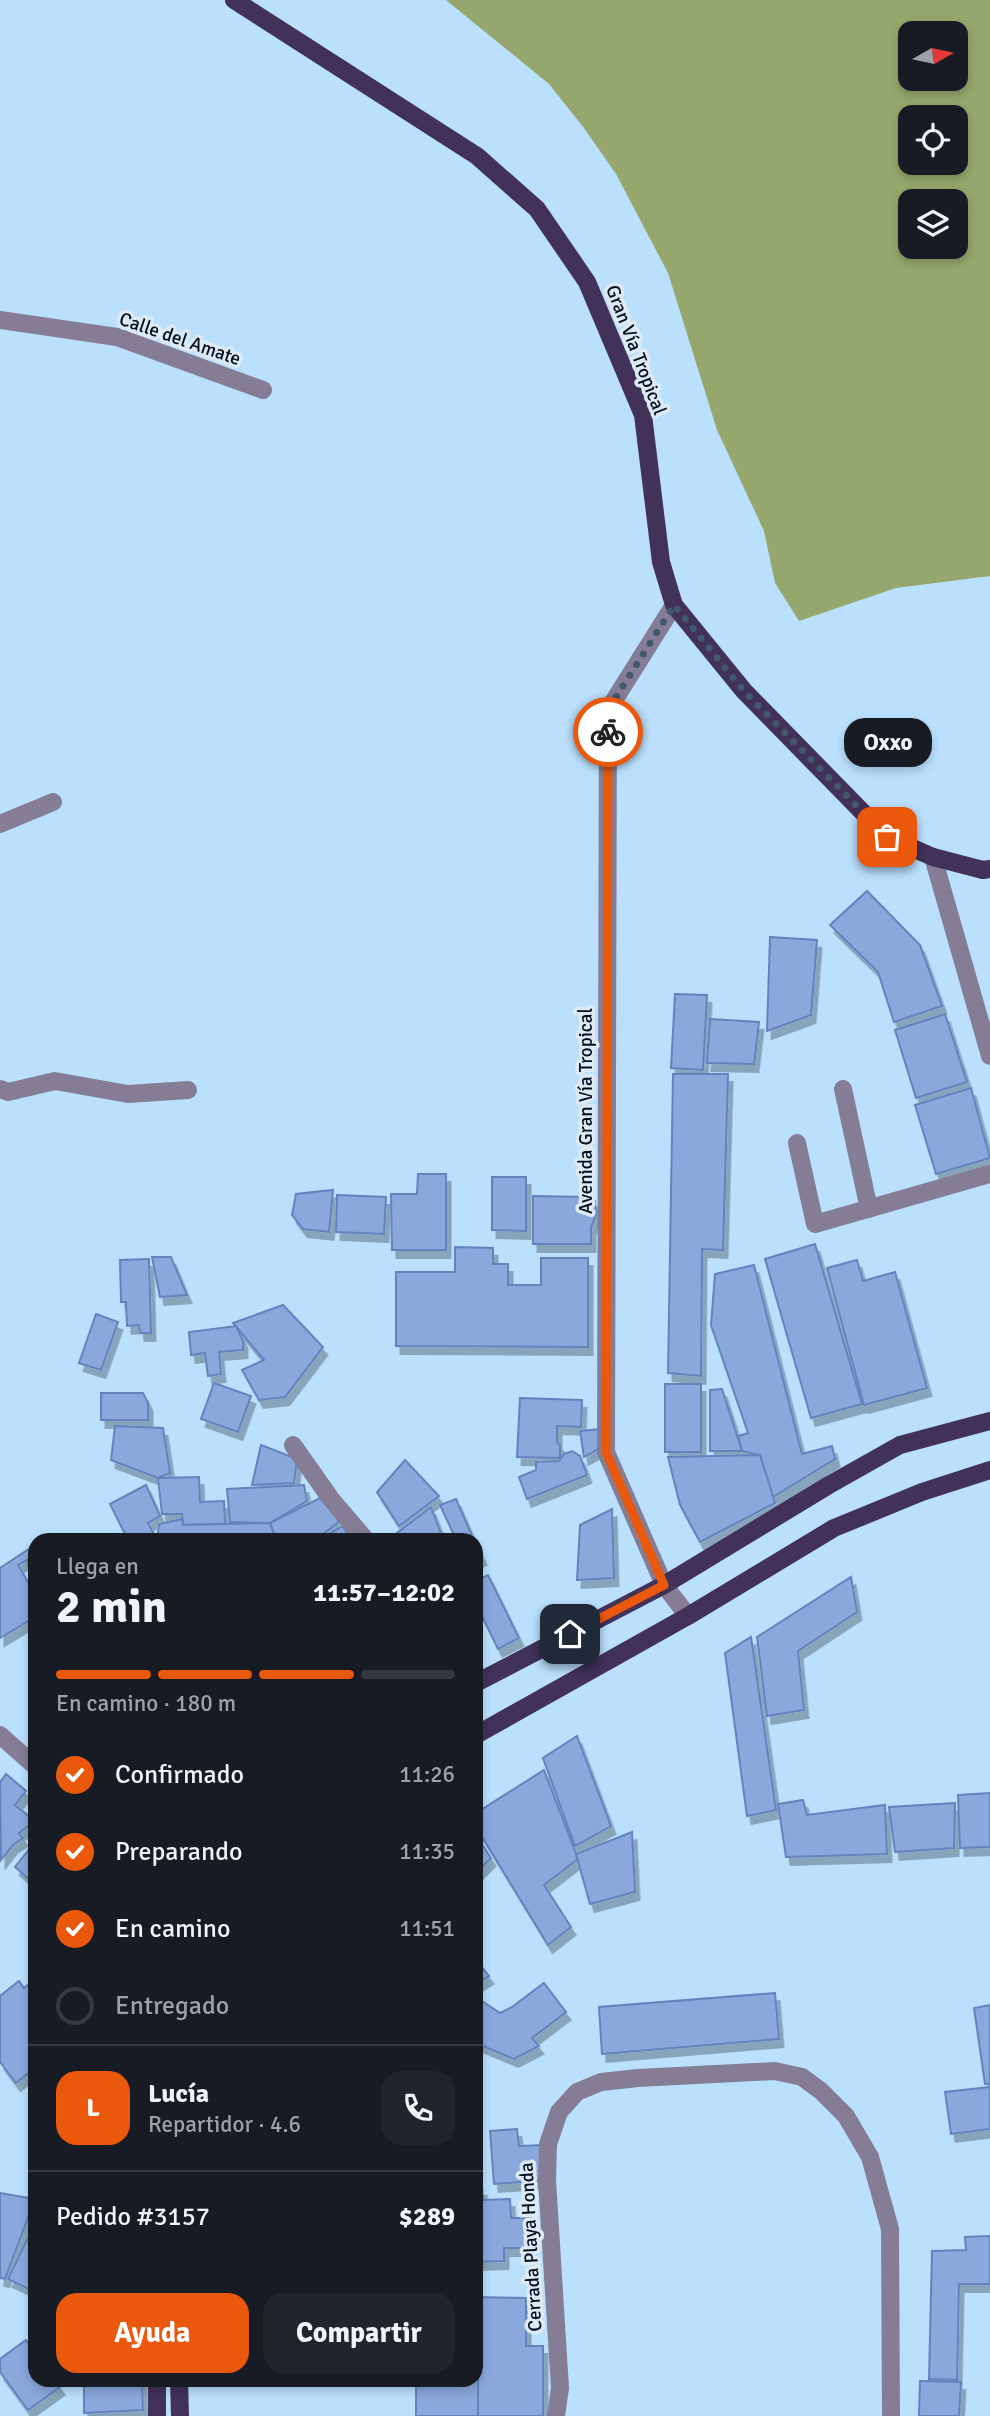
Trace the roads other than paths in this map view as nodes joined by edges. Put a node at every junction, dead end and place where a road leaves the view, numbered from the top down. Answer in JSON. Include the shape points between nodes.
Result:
{"nodes":[{"id":1,"x":234,"y":0,"type":"edge"},
{"id":2,"x":0,"y":320,"type":"edge"},
{"id":3,"x":263,"y":390,"type":"dead end"},
{"id":4,"x":674,"y":605,"type":"junction"},
{"id":5,"x":53,"y":802,"type":"dead end"},
{"id":6,"x":0,"y":824,"type":"edge"},
{"id":7,"x":933,"y":857,"type":"junction"},
{"id":8,"x":990,"y":869,"type":"edge"},
{"id":9,"x":990,"y":1056,"type":"edge"},
{"id":10,"x":843,"y":1089,"type":"dead end"},
{"id":11,"x":0,"y":1090,"type":"edge"},
{"id":12,"x":188,"y":1090,"type":"dead end"},
{"id":13,"x":797,"y":1143,"type":"dead end"},
{"id":14,"x":990,"y":1174,"type":"edge"},
{"id":15,"x":869,"y":1209,"type":"junction"},
{"id":16,"x":990,"y":1421,"type":"edge"},
{"id":17,"x":293,"y":1445,"type":"dead end"},
{"id":18,"x":990,"y":1469,"type":"edge"},
{"id":19,"x":360,"y":1533,"type":"edge"},
{"id":20,"x":664,"y":1585,"type":"junction"},
{"id":21,"x":688,"y":1616,"type":"junction"},
{"id":22,"x":483,"y":1679,"type":"edge"},
{"id":23,"x":483,"y":1731,"type":"edge"},
{"id":24,"x":0,"y":1735,"type":"edge"},
{"id":25,"x":28,"y":1760,"type":"edge"},
{"id":26,"x":157,"y":2387,"type":"edge"},
{"id":27,"x":179,"y":2387,"type":"edge"},
{"id":28,"x":158,"y":2416,"type":"edge"},
{"id":29,"x":180,"y":2416,"type":"edge"},
{"id":30,"x":556,"y":2416,"type":"edge"},
{"id":31,"x":891,"y":2416,"type":"edge"}],
"edges":[{"from":1,"to":4,"type":"main road","name":"Gran Vía Tropical","via":[[477,156],[537,209],[587,282],[643,415],[661,562]]},
{"from":2,"to":3,"type":"street","name":"Calle del Amate","via":[[117,337]]},
{"from":4,"to":7,"type":"main road","name":"Gran Vía Tropical","via":[[744,691],[887,837]]},
{"from":4,"to":20,"type":"street","name":"Avenida Gran Vía Tropical","via":[[608,710],[606,1452]]},
{"from":5,"to":6,"type":"street"},
{"from":7,"to":8,"type":"main road","name":"Gran Vía Tropical"},
{"from":7,"to":9,"type":"street"},
{"from":10,"to":15,"type":"street"},
{"from":11,"to":12,"type":"street","via":[[55,1081],[128,1094]]},
{"from":13,"to":15,"type":"street","via":[[815,1224]]},
{"from":14,"to":15,"type":"street"},
{"from":16,"to":20,"type":"main road","via":[[900,1446]]},
{"from":17,"to":19,"type":"street"},
{"from":18,"to":21,"type":"main road","via":[[835,1528]]},
{"from":20,"to":21,"type":"street","name":"Avenida Gran Vía Tropical"},
{"from":20,"to":22,"type":"main road"},
{"from":21,"to":23,"type":"main road"},
{"from":24,"to":25,"type":"street"},
{"from":26,"to":28,"type":"main road"},
{"from":27,"to":29,"type":"main road"},
{"from":30,"to":31,"type":"street","name":"Cerrada Playa Honda","via":[[560,2388],[547,2180],[548,2144],[559,2112],[577,2092],[601,2082],[775,2071],[802,2077],[821,2091],[846,2116],[870,2157],[890,2229]]}]}
